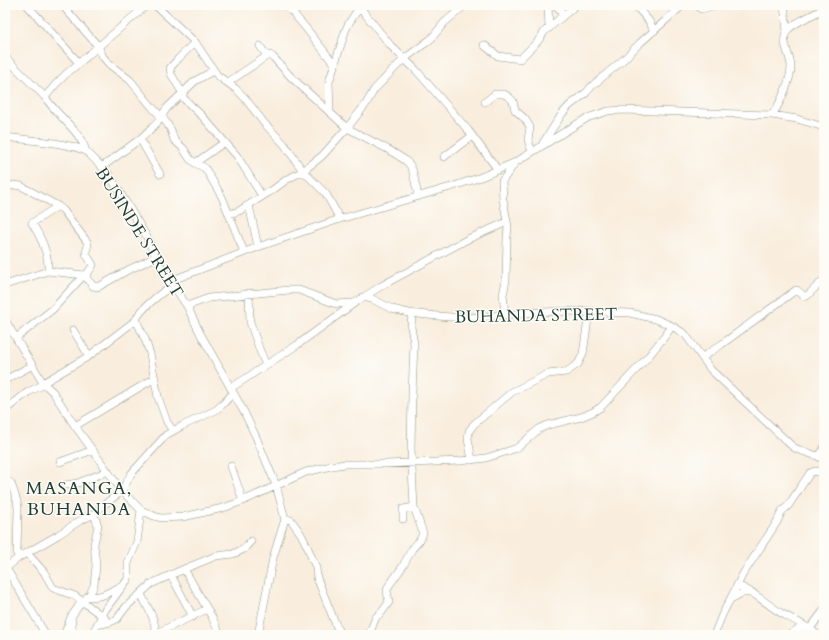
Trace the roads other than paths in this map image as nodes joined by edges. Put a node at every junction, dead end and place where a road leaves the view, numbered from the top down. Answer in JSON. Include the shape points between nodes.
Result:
{"nodes":[{"id":1,"x":27,"y":5,"type":"edge"},
{"id":2,"x":62,"y":5,"type":"edge"},
{"id":3,"x":147,"y":5,"type":"edge"},
{"id":4,"x":155,"y":5,"type":"edge"},
{"id":5,"x":286,"y":5,"type":"edge"},
{"id":6,"x":465,"y":5,"type":"edge"},
{"id":7,"x":548,"y":5,"type":"edge"},
{"id":8,"x":554,"y":5,"type":"edge"},
{"id":9,"x":576,"y":5,"type":"edge"},
{"id":10,"x":635,"y":5,"type":"edge"},
{"id":11,"x":683,"y":5,"type":"edge"},
{"id":12,"x":697,"y":5,"type":"edge"},
{"id":13,"x":716,"y":5,"type":"edge"},
{"id":14,"x":784,"y":5,"type":"edge"},
{"id":15,"x":359,"y":6,"type":"edge"},
{"id":16,"x":824,"y":8,"type":"edge"},
{"id":17,"x":562,"y":17,"type":"junction"},
{"id":18,"x":548,"y":28,"type":"junction"},
{"id":19,"x":654,"y":31,"type":"junction"},
{"id":20,"x":787,"y":31,"type":"junction"},
{"id":21,"x":195,"y":42,"type":"junction"},
{"id":22,"x":484,"y":45,"type":"dead end"},
{"id":23,"x":98,"y":46,"type":"junction"},
{"id":24,"x":260,"y":46,"type":"dead end"},
{"id":25,"x":267,"y":56,"type":"junction"},
{"id":26,"x":5,"y":57,"type":"edge"},
{"id":27,"x":404,"y":59,"type":"junction"},
{"id":28,"x":79,"y":63,"type":"junction"},
{"id":29,"x":335,"y":65,"type":"junction"},
{"id":30,"x":213,"y":71,"type":"junction"},
{"id":31,"x":233,"y":80,"type":"junction"},
{"id":32,"x":224,"y":81,"type":"junction"},
{"id":33,"x":236,"y":89,"type":"junction"},
{"id":34,"x":182,"y":95,"type":"junction"},
{"id":35,"x":45,"y":97,"type":"junction"},
{"id":36,"x":485,"y":102,"type":"dead end"},
{"id":37,"x":330,"y":112,"type":"junction"},
{"id":38,"x":772,"y":115,"type":"junction"},
{"id":39,"x":162,"y":118,"type":"junction"},
{"id":40,"x":824,"y":127,"type":"edge"},
{"id":41,"x":347,"y":128,"type":"junction"},
{"id":42,"x":472,"y":136,"type":"junction"},
{"id":43,"x":5,"y":137,"type":"edge"},
{"id":44,"x":140,"y":139,"type":"junction"},
{"id":45,"x":224,"y":142,"type":"junction"},
{"id":46,"x":542,"y":145,"type":"junction"},
{"id":47,"x":86,"y":151,"type":"junction"},
{"id":48,"x":532,"y":152,"type":"junction"},
{"id":49,"x":444,"y":156,"type":"dead end"},
{"id":50,"x":516,"y":162,"type":"junction"},
{"id":51,"x":195,"y":163,"type":"junction"},
{"id":52,"x":102,"y":167,"type":"junction"},
{"id":53,"x":498,"y":170,"type":"junction"},
{"id":54,"x":302,"y":173,"type":"junction"},
{"id":55,"x":160,"y":174,"type":"dead end"},
{"id":56,"x":5,"y":188,"type":"edge"},
{"id":57,"x":262,"y":196,"type":"junction"},
{"id":58,"x":418,"y":196,"type":"junction"},
{"id":59,"x":249,"y":205,"type":"junction"},
{"id":60,"x":58,"y":206,"type":"junction"},
{"id":61,"x":229,"y":214,"type":"junction"},
{"id":62,"x":340,"y":219,"type":"junction"},
{"id":63,"x":507,"y":222,"type":"junction"},
{"id":64,"x":258,"y":247,"type":"junction"},
{"id":65,"x":244,"y":252,"type":"junction"},
{"id":66,"x":156,"y":257,"type":"junction"},
{"id":67,"x":48,"y":271,"type":"junction"},
{"id":68,"x":85,"y":276,"type":"junction"},
{"id":69,"x":824,"y":279,"type":"edge"},
{"id":70,"x":171,"y":283,"type":"junction"},
{"id":71,"x":5,"y":285,"type":"edge"},
{"id":72,"x":249,"y":293,"type":"junction"},
{"id":73,"x":363,"y":298,"type":"junction"},
{"id":74,"x":356,"y":302,"type":"junction"},
{"id":75,"x":336,"y":304,"type":"junction"},
{"id":76,"x":186,"y":306,"type":"junction"},
{"id":77,"x":342,"y":312,"type":"junction"},
{"id":78,"x":589,"y":312,"type":"junction"},
{"id":79,"x":412,"y":313,"type":"junction"},
{"id":80,"x":505,"y":314,"type":"junction"},
{"id":81,"x":5,"y":320,"type":"edge"},
{"id":82,"x":136,"y":320,"type":"junction"},
{"id":83,"x":672,"y":326,"type":"junction"},
{"id":84,"x":73,"y":330,"type":"dead end"},
{"id":85,"x":16,"y":338,"type":"junction"},
{"id":86,"x":89,"y":356,"type":"junction"},
{"id":87,"x":702,"y":357,"type":"junction"},
{"id":88,"x":33,"y":365,"type":"junction"},
{"id":89,"x":266,"y":365,"type":"junction"},
{"id":90,"x":155,"y":378,"type":"junction"},
{"id":91,"x":5,"y":380,"type":"edge"},
{"id":92,"x":44,"y":383,"type":"junction"},
{"id":93,"x":232,"y":390,"type":"junction"},
{"id":94,"x":5,"y":410,"type":"edge"},
{"id":95,"x":74,"y":426,"type":"junction"},
{"id":96,"x":173,"y":431,"type":"junction"},
{"id":97,"x":824,"y":448,"type":"edge"},
{"id":98,"x":93,"y":450,"type":"junction"},
{"id":99,"x":822,"y":458,"type":"edge"},
{"id":100,"x":472,"y":460,"type":"junction"},
{"id":101,"x":60,"y":462,"type":"dead end"},
{"id":102,"x":412,"y":463,"type":"junction"},
{"id":103,"x":231,"y":466,"type":"dead end"},
{"id":104,"x":108,"y":471,"type":"junction"},
{"id":105,"x":824,"y":473,"type":"edge"},
{"id":106,"x":5,"y":480,"type":"edge"},
{"id":107,"x":66,"y":485,"type":"dead end"},
{"id":108,"x":276,"y":485,"type":"junction"},
{"id":109,"x":122,"y":491,"type":"junction"},
{"id":110,"x":243,"y":501,"type":"junction"},
{"id":111,"x":414,"y":507,"type":"junction"},
{"id":112,"x":141,"y":510,"type":"junction"},
{"id":113,"x":94,"y":514,"type":"junction"},
{"id":114,"x":285,"y":519,"type":"junction"},
{"id":115,"x":403,"y":519,"type":"dead end"},
{"id":116,"x":251,"y":541,"type":"dead end"},
{"id":117,"x":27,"y":553,"type":"junction"},
{"id":118,"x":18,"y":558,"type":"junction"},
{"id":119,"x":6,"y":569,"type":"edge"},
{"id":120,"x":184,"y":569,"type":"junction"},
{"id":121,"x":171,"y":574,"type":"junction"},
{"id":122,"x":737,"y":585,"type":"junction"},
{"id":123,"x":123,"y":586,"type":"junction"},
{"id":124,"x":754,"y":593,"type":"junction"},
{"id":125,"x":141,"y":594,"type":"junction"},
{"id":126,"x":88,"y":596,"type":"junction"},
{"id":127,"x":730,"y":599,"type":"junction"},
{"id":128,"x":82,"y":602,"type":"junction"},
{"id":129,"x":207,"y":609,"type":"junction"},
{"id":130,"x":824,"y":610,"type":"edge"},
{"id":131,"x":102,"y":616,"type":"junction"},
{"id":132,"x":71,"y":617,"type":"junction"},
{"id":133,"x":193,"y":617,"type":"junction"},
{"id":134,"x":110,"y":622,"type":"junction"},
{"id":135,"x":97,"y":625,"type":"junction"},
{"id":136,"x":810,"y":628,"type":"junction"},
{"id":137,"x":370,"y":632,"type":"dead end"},
{"id":138,"x":165,"y":633,"type":"edge"},
{"id":139,"x":46,"y":635,"type":"edge"},
{"id":140,"x":64,"y":635,"type":"edge"},
{"id":141,"x":73,"y":635,"type":"edge"},
{"id":142,"x":91,"y":635,"type":"edge"},
{"id":143,"x":155,"y":635,"type":"edge"},
{"id":144,"x":220,"y":635,"type":"edge"},
{"id":145,"x":258,"y":635,"type":"edge"},
{"id":146,"x":340,"y":635,"type":"edge"},
{"id":147,"x":714,"y":635,"type":"edge"},
{"id":148,"x":789,"y":635,"type":"edge"},
{"id":149,"x":818,"y":635,"type":"edge"}],
"edges":[{"from":1,"to":28,"type":"street"},
{"from":2,"to":23,"type":"street"},
{"from":3,"to":23,"type":"street"},
{"from":4,"to":21,"type":"street"},
{"from":5,"to":29,"type":"street"},
{"from":6,"to":27,"type":"street","via":[[444,23],[431,39]]},
{"from":7,"to":18,"type":"street"},
{"from":8,"to":17,"type":"street","via":[[561,10]]},
{"from":9,"to":17,"type":"street"},
{"from":10,"to":19,"type":"street"},
{"from":11,"to":19,"type":"street"},
{"from":12,"to":13,"type":"street","via":[[701,10]]},
{"from":14,"to":20,"type":"street"},
{"from":15,"to":27,"type":"street"},
{"from":15,"to":29,"type":"street","via":[[348,23]]},
{"from":16,"to":20,"type":"street"},
{"from":17,"to":18,"type":"street"},
{"from":18,"to":22,"type":"street","via":[[520,59],[498,56]]},
{"from":19,"to":46,"type":"street","via":[[569,106]]},
{"from":20,"to":38,"type":"street","via":[[785,39],[790,74]]},
{"from":21,"to":30,"type":"street"},
{"from":21,"to":34,"type":"street","via":[[170,68]]},
{"from":23,"to":28,"type":"street"},
{"from":23,"to":39,"type":"street","via":[[110,65],[130,80]]},
{"from":24,"to":25,"type":"street"},
{"from":25,"to":31,"type":"street"},
{"from":25,"to":37,"type":"street","via":[[273,57]]},
{"from":26,"to":35,"type":"street"},
{"from":27,"to":41,"type":"street","via":[[374,90]]},
{"from":27,"to":42,"type":"street"},
{"from":28,"to":35,"type":"street"},
{"from":29,"to":37,"type":"street","via":[[329,82]]},
{"from":30,"to":32,"type":"street"},
{"from":30,"to":34,"type":"street","via":[[195,81]]},
{"from":31,"to":32,"type":"street"},
{"from":31,"to":33,"type":"street"},
{"from":32,"to":33,"type":"street"},
{"from":33,"to":54,"type":"street","via":[[284,144]]},
{"from":34,"to":39,"type":"street","via":[[168,108]]},
{"from":34,"to":45,"type":"street"},
{"from":35,"to":47,"type":"street","via":[[81,140]]},
{"from":36,"to":48,"type":"street","via":[[495,94],[504,94],[511,99],[515,110],[530,127],[528,140]]},
{"from":37,"to":41,"type":"street"},
{"from":38,"to":40,"type":"street"},
{"from":38,"to":46,"type":"street","via":[[608,111],[587,118]]},
{"from":39,"to":44,"type":"street"},
{"from":39,"to":51,"type":"street","via":[[174,140]]},
{"from":41,"to":54,"type":"street","via":[[322,156]]},
{"from":41,"to":58,"type":"street","via":[[405,160],[413,172]]},
{"from":42,"to":49,"type":"street"},
{"from":42,"to":53,"type":"street"},
{"from":43,"to":47,"type":"street","name":"BUSINDE STREET","via":[[65,144]]},
{"from":44,"to":52,"type":"street"},
{"from":44,"to":55,"type":"street"},
{"from":45,"to":51,"type":"street"},
{"from":45,"to":57,"type":"street","via":[[237,156]]},
{"from":46,"to":48,"type":"street"},
{"from":47,"to":52,"type":"street","name":"BUSINDE STREET"},
{"from":48,"to":50,"type":"street"},
{"from":50,"to":53,"type":"street"},
{"from":50,"to":63,"type":"street","via":[[502,181]]},
{"from":51,"to":61,"type":"street","via":[[205,168],[221,194]]},
{"from":52,"to":66,"type":"street","name":"BUSINDE STREET","via":[[147,237]]},
{"from":53,"to":58,"type":"street"},
{"from":54,"to":57,"type":"street"},
{"from":54,"to":62,"type":"street","via":[[326,194]]},
{"from":56,"to":60,"type":"street","via":[[21,186]]},
{"from":57,"to":59,"type":"street"},
{"from":58,"to":62,"type":"street"},
{"from":59,"to":61,"type":"street"},
{"from":59,"to":64,"type":"street"},
{"from":60,"to":67,"type":"street","via":[[32,223],[43,244]]},
{"from":60,"to":68,"type":"street","via":[[88,243],[86,254],[93,265]]},
{"from":61,"to":65,"type":"street"},
{"from":62,"to":64,"type":"street"},
{"from":63,"to":73,"type":"street","via":[[461,242]]},
{"from":63,"to":80,"type":"street","via":[[506,280],[503,295]]},
{"from":64,"to":65,"type":"street"},
{"from":65,"to":70,"type":"street"},
{"from":66,"to":68,"type":"street","via":[[98,287]]},
{"from":66,"to":70,"type":"street","name":"BUSINDE STREET"},
{"from":67,"to":68,"type":"street"},
{"from":67,"to":71,"type":"street"},
{"from":68,"to":85,"type":"street","via":[[53,309]]},
{"from":69,"to":87,"type":"street","via":[[807,296],[796,290]]},
{"from":70,"to":76,"type":"street","name":"BUSINDE STREET"},
{"from":70,"to":82,"type":"street","via":[[137,316]]},
{"from":72,"to":75,"type":"street","via":[[299,290]]},
{"from":72,"to":76,"type":"street","via":[[206,299]]},
{"from":72,"to":89,"type":"street","via":[[250,322]]},
{"from":73,"to":74,"type":"street"},
{"from":73,"to":79,"type":"street","name":"BUHANDA STREET"},
{"from":74,"to":75,"type":"street"},
{"from":74,"to":77,"type":"street"},
{"from":75,"to":77,"type":"street"},
{"from":76,"to":93,"type":"street","name":"BUSINDE STREET"},
{"from":77,"to":89,"type":"street"},
{"from":78,"to":80,"type":"street","name":"BUHANDA STREET"},
{"from":78,"to":83,"type":"street","name":"BUHANDA STREET","via":[[642,315],[656,318]]},
{"from":78,"to":100,"type":"street","via":[[583,354],[578,364],[566,372],[548,374],[512,392],[474,424],[468,439]]},
{"from":79,"to":80,"type":"street","name":"BUHANDA STREET","via":[[466,318]]},
{"from":79,"to":102,"type":"street"},
{"from":81,"to":85,"type":"street"},
{"from":82,"to":86,"type":"street"},
{"from":82,"to":90,"type":"street","via":[[147,344]]},
{"from":83,"to":87,"type":"street","name":"BUHANDA STREET","via":[[685,334]]},
{"from":83,"to":100,"type":"street","via":[[647,358],[601,407],[581,417],[544,427],[517,448]]},
{"from":84,"to":86,"type":"street"},
{"from":85,"to":88,"type":"street"},
{"from":86,"to":92,"type":"street"},
{"from":87,"to":99,"type":"street","name":"BUHANDA STREET","via":[[721,380],[793,447]]},
{"from":88,"to":91,"type":"street"},
{"from":88,"to":92,"type":"street"},
{"from":89,"to":93,"type":"street"},
{"from":90,"to":95,"type":"street"},
{"from":90,"to":96,"type":"street","via":[[158,397]]},
{"from":92,"to":94,"type":"street"},
{"from":92,"to":95,"type":"street","via":[[53,392]]},
{"from":93,"to":96,"type":"street","via":[[216,410]]},
{"from":93,"to":108,"type":"street","name":"BUSINDE STREET","via":[[256,437]]},
{"from":95,"to":98,"type":"street"},
{"from":96,"to":109,"type":"street","via":[[166,435],[131,474]]},
{"from":97,"to":99,"type":"street"},
{"from":98,"to":101,"type":"street"},
{"from":98,"to":104,"type":"street"},
{"from":100,"to":102,"type":"street"},
{"from":102,"to":108,"type":"street","via":[[331,466],[313,470]]},
{"from":102,"to":111,"type":"street"},
{"from":103,"to":110,"type":"street"},
{"from":104,"to":107,"type":"street","via":[[78,484]]},
{"from":104,"to":109,"type":"street"},
{"from":105,"to":122,"type":"street","via":[[815,471],[808,475],[782,511]]},
{"from":106,"to":118,"type":"street","via":[[11,483],[17,501]]},
{"from":108,"to":110,"type":"street"},
{"from":108,"to":114,"type":"street","name":"BUSINDE STREET"},
{"from":109,"to":112,"type":"street"},
{"from":109,"to":113,"type":"street"},
{"from":110,"to":112,"type":"street","via":[[223,508],[174,518],[154,516]]},
{"from":111,"to":115,"type":"street","via":[[403,509]]},
{"from":111,"to":137,"type":"street","via":[[422,536],[388,587],[389,602],[376,616]]},
{"from":112,"to":123,"type":"street","via":[[137,542],[128,563],[128,579]]},
{"from":113,"to":117,"type":"street"},
{"from":113,"to":126,"type":"street","via":[[98,526],[94,544],[96,573]]},
{"from":114,"to":145,"type":"street","via":[[273,558]]},
{"from":114,"to":146,"type":"street","via":[[291,520],[307,546]]},
{"from":116,"to":120,"type":"street","via":[[244,549],[233,554],[216,556]]},
{"from":117,"to":118,"type":"street"},
{"from":117,"to":128,"type":"street","via":[[44,572],[53,588],[75,596]]},
{"from":118,"to":119,"type":"street"},
{"from":119,"to":139,"type":"street"},
{"from":120,"to":121,"type":"street"},
{"from":120,"to":129,"type":"street"},
{"from":121,"to":125,"type":"street","via":[[151,584]]},
{"from":121,"to":133,"type":"street"},
{"from":122,"to":124,"type":"street"},
{"from":122,"to":127,"type":"street"},
{"from":123,"to":126,"type":"street","via":[[97,598]]},
{"from":123,"to":131,"type":"street"},
{"from":124,"to":127,"type":"street","via":[[742,593]]},
{"from":124,"to":136,"type":"street","via":[[780,612]]},
{"from":125,"to":134,"type":"street","via":[[120,616]]},
{"from":125,"to":143,"type":"street","via":[[153,618]]},
{"from":126,"to":128,"type":"street"},
{"from":127,"to":147,"type":"street"},
{"from":128,"to":131,"type":"street"},
{"from":128,"to":132,"type":"street"},
{"from":129,"to":133,"type":"street"},
{"from":129,"to":144,"type":"street"},
{"from":130,"to":136,"type":"street"},
{"from":131,"to":134,"type":"street"},
{"from":131,"to":135,"type":"street"},
{"from":132,"to":140,"type":"street"},
{"from":132,"to":141,"type":"street"},
{"from":133,"to":138,"type":"street"},
{"from":134,"to":135,"type":"street"},
{"from":135,"to":142,"type":"street"},
{"from":136,"to":148,"type":"street","via":[[801,627]]},
{"from":136,"to":149,"type":"street"},
{"from":138,"to":143,"type":"street"}]}
